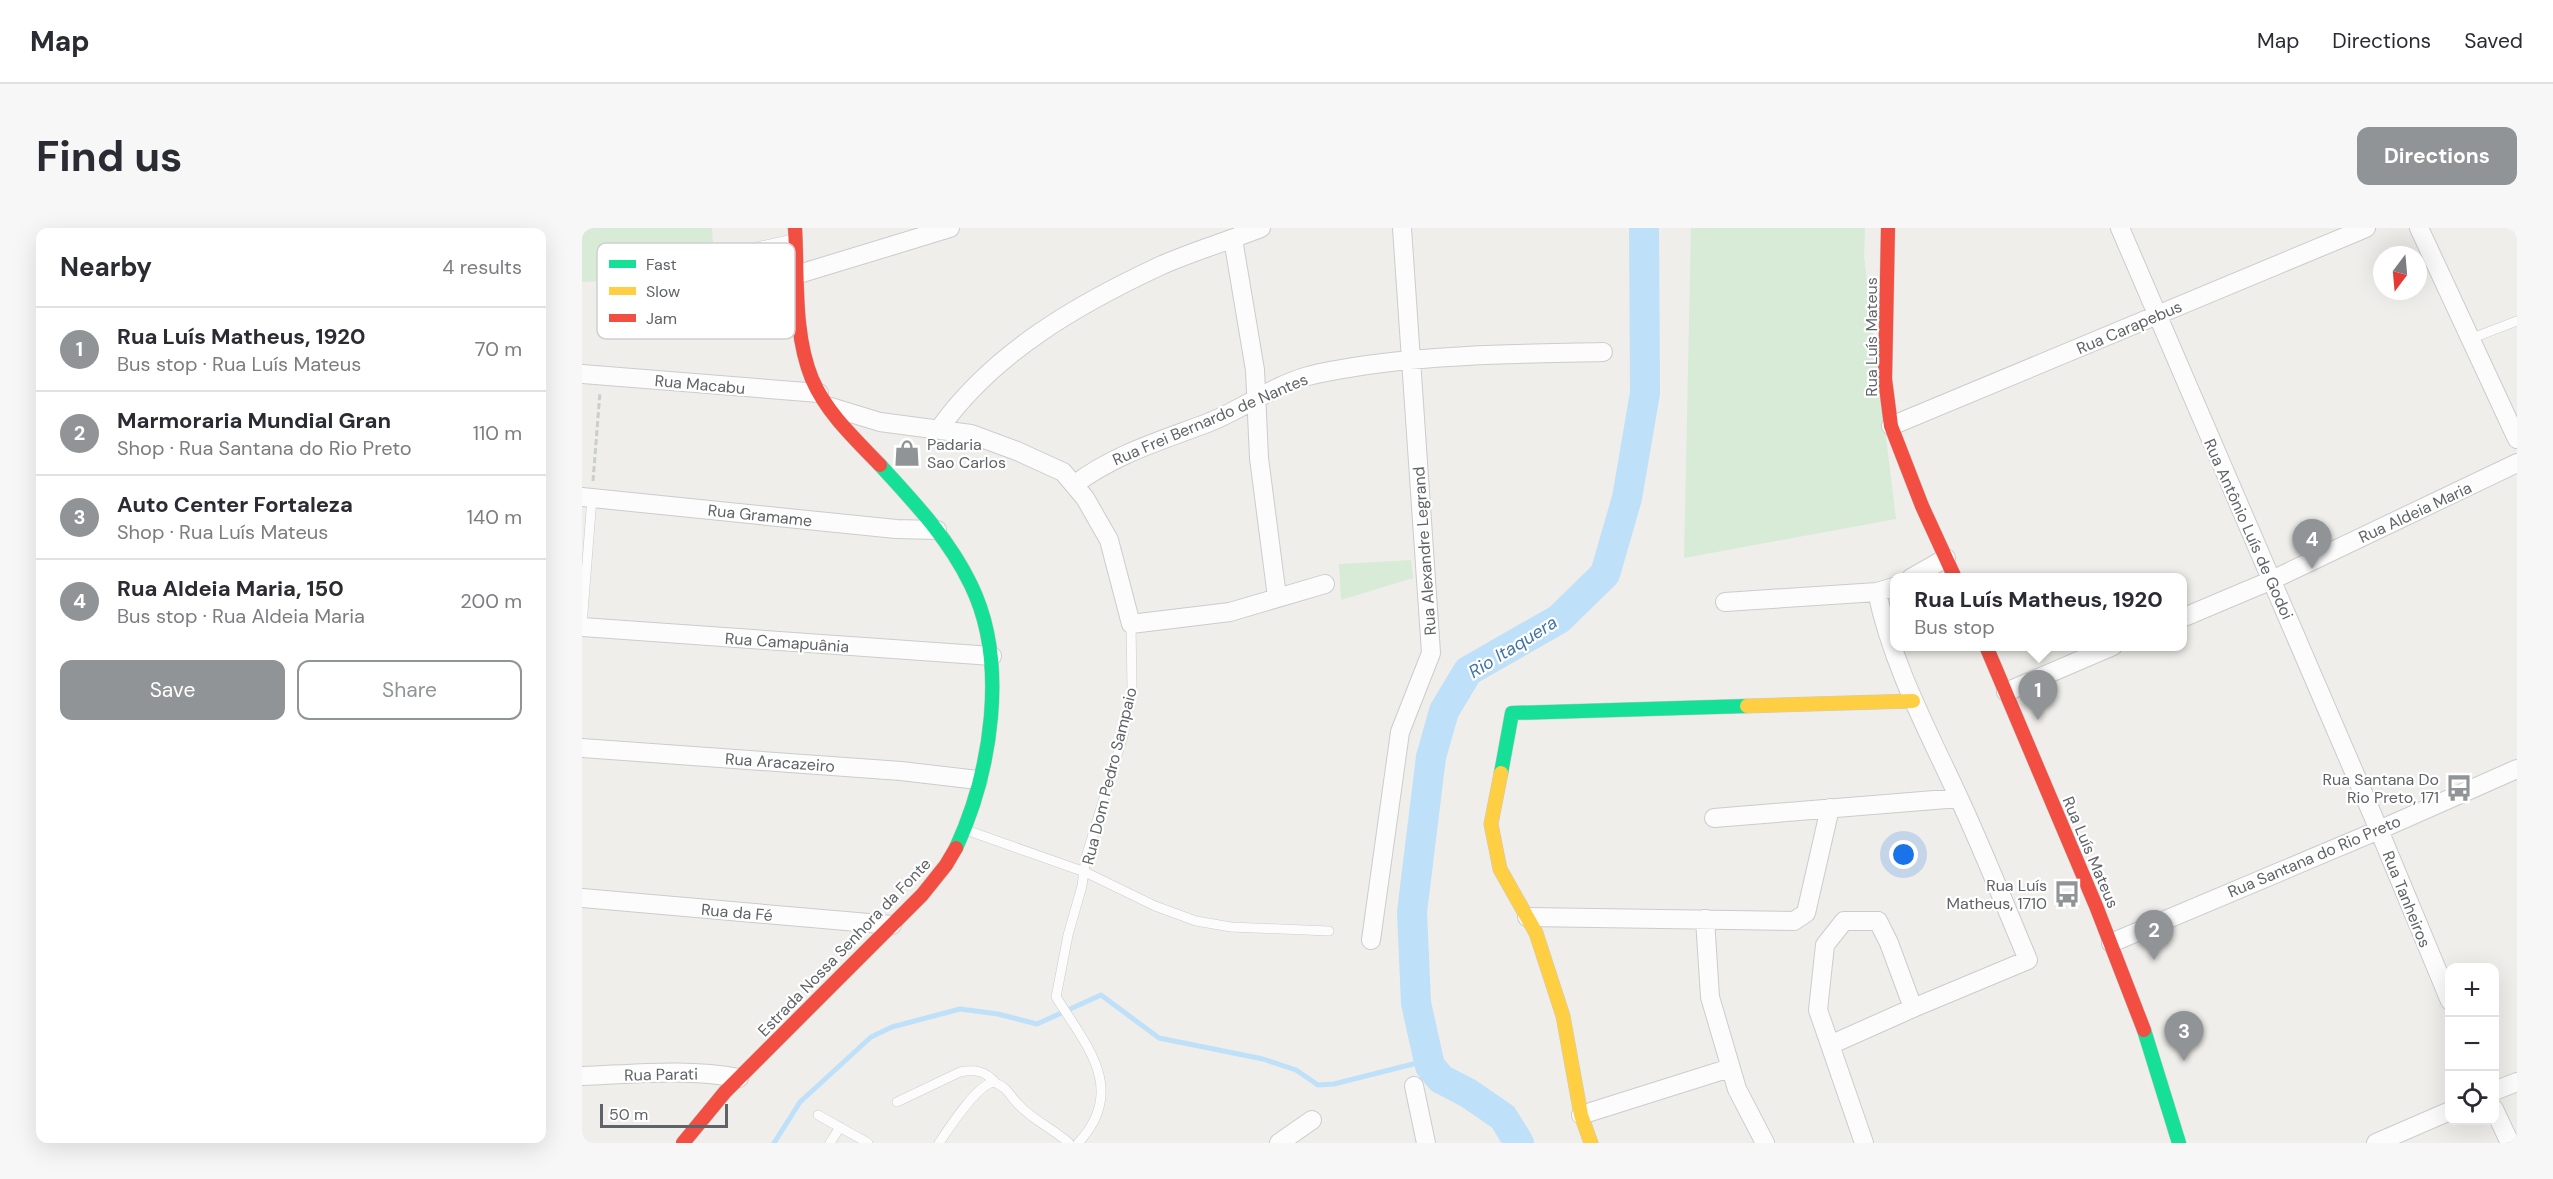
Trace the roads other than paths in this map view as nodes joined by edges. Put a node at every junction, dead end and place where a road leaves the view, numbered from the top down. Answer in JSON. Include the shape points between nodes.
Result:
{"nodes":[{"id":1,"x":950,"y":228,"type":"edge"},
{"id":2,"x":1261,"y":228,"type":"edge"},
{"id":3,"x":1402,"y":228,"type":"edge"},
{"id":4,"x":1888,"y":228,"type":"edge"},
{"id":5,"x":2121,"y":228,"type":"edge"},
{"id":6,"x":2366,"y":228,"type":"edge"},
{"id":7,"x":2419,"y":228,"type":"edge"},
{"id":8,"x":795,"y":233,"type":"edge"},
{"id":9,"x":1233,"y":239,"type":"junction"},
{"id":10,"x":764,"y":243,"type":"edge"},
{"id":11,"x":799,"y":274,"type":"junction"},
{"id":12,"x":2156,"y":315,"type":"junction"},
{"id":13,"x":2517,"y":321,"type":"edge"},
{"id":14,"x":2470,"y":339,"type":"junction"},
{"id":15,"x":1603,"y":352,"type":"dead end"},
{"id":16,"x":1411,"y":360,"type":"junction"},
{"id":17,"x":582,"y":374,"type":"edge"},
{"id":18,"x":819,"y":393,"type":"junction"},
{"id":19,"x":1258,"y":397,"type":"junction"},
{"id":20,"x":831,"y":407,"type":"junction"},
{"id":21,"x":1891,"y":426,"type":"junction"},
{"id":22,"x":939,"y":429,"type":"junction"},
{"id":23,"x":2517,"y":439,"type":"edge"},
{"id":24,"x":2517,"y":464,"type":"edge"},
{"id":25,"x":1074,"y":485,"type":"junction"},
{"id":26,"x":587,"y":497,"type":"edge"},
{"id":27,"x":937,"y":530,"type":"junction"},
{"id":28,"x":1946,"y":558,"type":"junction"},
{"id":29,"x":1920,"y":573,"type":"edge"},
{"id":30,"x":1952,"y":573,"type":"edge"},
{"id":31,"x":2272,"y":580,"type":"junction"},
{"id":32,"x":1324,"y":584,"type":"dead end"},
{"id":33,"x":1886,"y":589,"type":"edge"},
{"id":34,"x":1277,"y":597,"type":"junction"},
{"id":35,"x":1725,"y":602,"type":"dead end"},
{"id":36,"x":2187,"y":616,"type":"edge"},
{"id":37,"x":1131,"y":624,"type":"junction"},
{"id":38,"x":582,"y":626,"type":"edge"},
{"id":39,"x":1890,"y":642,"type":"edge"},
{"id":40,"x":1894,"y":651,"type":"edge"},
{"id":41,"x":1988,"y":651,"type":"edge"},
{"id":42,"x":2102,"y":651,"type":"edge"},
{"id":43,"x":992,"y":656,"type":"junction"},
{"id":44,"x":2006,"y":692,"type":"junction"},
{"id":45,"x":1914,"y":701,"type":"junction"},
{"id":46,"x":582,"y":748,"type":"edge"},
{"id":47,"x":2517,"y":769,"type":"edge"},
{"id":48,"x":978,"y":780,"type":"junction"},
{"id":49,"x":1959,"y":798,"type":"junction"},
{"id":50,"x":1830,"y":808,"type":"junction"},
{"id":51,"x":1714,"y":818,"type":"dead end"},
{"id":52,"x":963,"y":829,"type":"junction"},
{"id":53,"x":2379,"y":830,"type":"junction"},
{"id":54,"x":1085,"y":872,"type":"junction"},
{"id":55,"x":582,"y":898,"type":"edge"},
{"id":56,"x":1527,"y":917,"type":"junction"},
{"id":57,"x":1705,"y":920,"type":"junction"},
{"id":58,"x":892,"y":926,"type":"junction"},
{"id":59,"x":1329,"y":931,"type":"dead end"},
{"id":60,"x":1371,"y":940,"type":"dead end"},
{"id":61,"x":2111,"y":943,"type":"junction"},
{"id":62,"x":2445,"y":989,"type":"edge"},
{"id":63,"x":1913,"y":1008,"type":"junction"},
{"id":64,"x":1830,"y":1046,"type":"junction"},
{"id":65,"x":1730,"y":1068,"type":"junction"},
{"id":66,"x":582,"y":1076,"type":"edge"},
{"id":67,"x":739,"y":1078,"type":"junction"},
{"id":68,"x":995,"y":1082,"type":"junction"},
{"id":69,"x":2517,"y":1082,"type":"edge"},
{"id":70,"x":1414,"y":1086,"type":"dead end"},
{"id":71,"x":2499,"y":1089,"type":"edge"},
{"id":72,"x":897,"y":1102,"type":"dead end"},
{"id":73,"x":2445,"y":1113,"type":"edge"},
{"id":74,"x":818,"y":1115,"type":"dead end"},
{"id":75,"x":1581,"y":1115,"type":"junction"},
{"id":76,"x":1312,"y":1120,"type":"dead end"},
{"id":77,"x":2499,"y":1120,"type":"edge"},
{"id":78,"x":840,"y":1127,"type":"junction"},
{"id":79,"x":684,"y":1143,"type":"edge"},
{"id":80,"x":830,"y":1143,"type":"edge"},
{"id":81,"x":868,"y":1143,"type":"edge"},
{"id":82,"x":939,"y":1143,"type":"edge"},
{"id":83,"x":1068,"y":1143,"type":"edge"},
{"id":84,"x":1078,"y":1143,"type":"edge"},
{"id":85,"x":1279,"y":1143,"type":"edge"},
{"id":86,"x":1426,"y":1143,"type":"edge"},
{"id":87,"x":1591,"y":1143,"type":"edge"},
{"id":88,"x":1765,"y":1143,"type":"edge"},
{"id":89,"x":1864,"y":1143,"type":"edge"},
{"id":90,"x":2179,"y":1143,"type":"edge"},
{"id":91,"x":2376,"y":1143,"type":"edge"},
{"id":92,"x":2510,"y":1143,"type":"edge"}],
"edges":[{"from":1,"to":11,"type":"street"},
{"from":2,"to":9,"type":"street"},
{"from":3,"to":16,"type":"street","name":"Rua Alexandre Legrand"},
{"from":4,"to":21,"type":"street","name":"Rua Luís Mateus","via":[[1885,379]]},
{"from":5,"to":12,"type":"street","name":"Rua Antônio Luís de Godoi"},
{"from":6,"to":12,"type":"street","name":"Rua Carapebus"},
{"from":7,"to":14,"type":"street"},
{"from":8,"to":10,"type":"lane"},
{"from":8,"to":11,"type":"street","name":"Estrada Nossa Senhora da Fonte"},
{"from":9,"to":19,"type":"street"},
{"from":9,"to":22,"type":"street","via":[[1162,265],[1068,314],[988,373]]},
{"from":11,"to":18,"type":"street","name":"Estrada Nossa Senhora da Fonte","via":[[803,347]]},
{"from":12,"to":21,"type":"street","name":"Rua Carapebus"},
{"from":12,"to":31,"type":"street","name":"Rua Antônio Luís de Godoi"},
{"from":13,"to":14,"type":"lane"},
{"from":14,"to":23,"type":"street"},
{"from":15,"to":16,"type":"street","name":"Rua Frei Bernardo de Nantes"},
{"from":16,"to":19,"type":"street","name":"Rua Frei Bernardo de Nantes","via":[[1310,375]]},
{"from":16,"to":60,"type":"street","name":"Rua Alexandre Legrand","via":[[1431,653],[1400,732]]},
{"from":17,"to":18,"type":"street","name":"Rua Macabu"},
{"from":18,"to":20,"type":"street","name":"Estrada Nossa Senhora da Fonte"},
{"from":19,"to":25,"type":"street","name":"Rua Frei Bernardo de Nantes","via":[[1229,414],[1118,458]]},
{"from":19,"to":34,"type":"street","via":[[1259,458]]},
{"from":20,"to":22,"type":"street","name":"Rua Dom Pedro Sampaio","via":[[880,422]]},
{"from":20,"to":27,"type":"street","name":"Estrada Nossa Senhora da Fonte"},
{"from":21,"to":28,"type":"street","name":"Rua Luís Mateus"},
{"from":22,"to":25,"type":"street","name":"Rua Dom Pedro Sampaio","via":[[971,434],[1017,451],[1063,472]]},
{"from":24,"to":31,"type":"street","name":"Rua Aldeia Maria"},
{"from":25,"to":37,"type":"street","name":"Rua Dom Pedro Sampaio","via":[[1109,540]]},
{"from":26,"to":27,"type":"street","name":"Rua Gramame"},
{"from":26,"to":38,"type":"lane"},
{"from":27,"to":43,"type":"street","name":"Estrada Nossa Senhora da Fonte","via":[[972,584],[984,615]]},
{"from":28,"to":29,"type":"street"},
{"from":28,"to":30,"type":"street","name":"Rua Luís Mateus"},
{"from":31,"to":36,"type":"street","name":"Rua Aldeia Maria"},
{"from":31,"to":53,"type":"street","name":"Rua Antônio Luís de Godoi"},
{"from":32,"to":34,"type":"street"},
{"from":33,"to":35,"type":"street"},
{"from":33,"to":39,"type":"street","via":[[1884,627]]},
{"from":34,"to":37,"type":"street","via":[[1230,612]]},
{"from":37,"to":54,"type":"lane","name":"Rua Dom Pedro Sampaio","via":[[1132,688],[1123,736]]},
{"from":38,"to":43,"type":"street","name":"Rua Camapuânia"},
{"from":40,"to":45,"type":"street"},
{"from":41,"to":44,"type":"street","name":"Rua Luís Mateus"},
{"from":42,"to":44,"type":"street"},
{"from":43,"to":48,"type":"street","name":"Estrada Nossa Senhora da Fonte","via":[[992,715]]},
{"from":44,"to":61,"type":"street","name":"Rua Luís Mateus"},
{"from":45,"to":49,"type":"street"},
{"from":45,"to":56,"type":"street","via":[[1512,712],[1491,824],[1500,869]]},
{"from":46,"to":48,"type":"street","name":"Rua Aracazeiro"},
{"from":47,"to":53,"type":"street","name":"Rua Santana do Rio Preto"},
{"from":48,"to":52,"type":"street","name":"Estrada Nossa Senhora da Fonte"},
{"from":49,"to":50,"type":"street"},
{"from":49,"to":63,"type":"street","via":[[2028,960]]},
{"from":50,"to":51,"type":"street"},
{"from":50,"to":57,"type":"street","via":[[1806,914],[1794,921]]},
{"from":52,"to":54,"type":"lane"},
{"from":52,"to":58,"type":"street","name":"Estrada Nossa Senhora da Fonte","via":[[947,864]]},
{"from":53,"to":61,"type":"street","name":"Rua Santana do Rio Preto"},
{"from":53,"to":62,"type":"street","name":"Rua Tanheiros"},
{"from":54,"to":59,"type":"lane","via":[[1196,921],[1231,927]]},
{"from":54,"to":84,"type":"lane","name":"Rua Dom Pedro Sampaio","via":[[1056,997],[1095,1058],[1101,1081],[1096,1114]]},
{"from":55,"to":58,"type":"street","name":"Rua da Fé"},
{"from":56,"to":57,"type":"street"},
{"from":56,"to":75,"type":"street","via":[[1563,1016]]},
{"from":57,"to":65,"type":"street","via":[[1710,997]]},
{"from":58,"to":67,"type":"street","name":"Estrada Nossa Senhora da Fonte"},
{"from":61,"to":90,"type":"street","name":"Rua Luís Mateus","via":[[2148,1038]]},
{"from":63,"to":64,"type":"street"},
{"from":63,"to":64,"type":"street","via":[[1878,921],[1844,921],[1825,945],[1818,1010]]},
{"from":64,"to":89,"type":"street"},
{"from":65,"to":75,"type":"street"},
{"from":65,"to":88,"type":"street"},
{"from":66,"to":67,"type":"street","name":"Rua Parati","via":[[716,1073]]},
{"from":67,"to":79,"type":"street","name":"Estrada Nossa Senhora da Fonte"},
{"from":68,"to":72,"type":"lane","via":[[984,1072],[969,1070]]},
{"from":68,"to":82,"type":"lane","via":[[986,1084],[970,1101]]},
{"from":68,"to":83,"type":"lane"},
{"from":69,"to":71,"type":"street"},
{"from":70,"to":86,"type":"street"},
{"from":73,"to":91,"type":"street"},
{"from":74,"to":78,"type":"lane"},
{"from":75,"to":87,"type":"street"},
{"from":76,"to":85,"type":"street"},
{"from":77,"to":92,"type":"street"},
{"from":78,"to":80,"type":"lane"},
{"from":78,"to":81,"type":"lane"}]}
